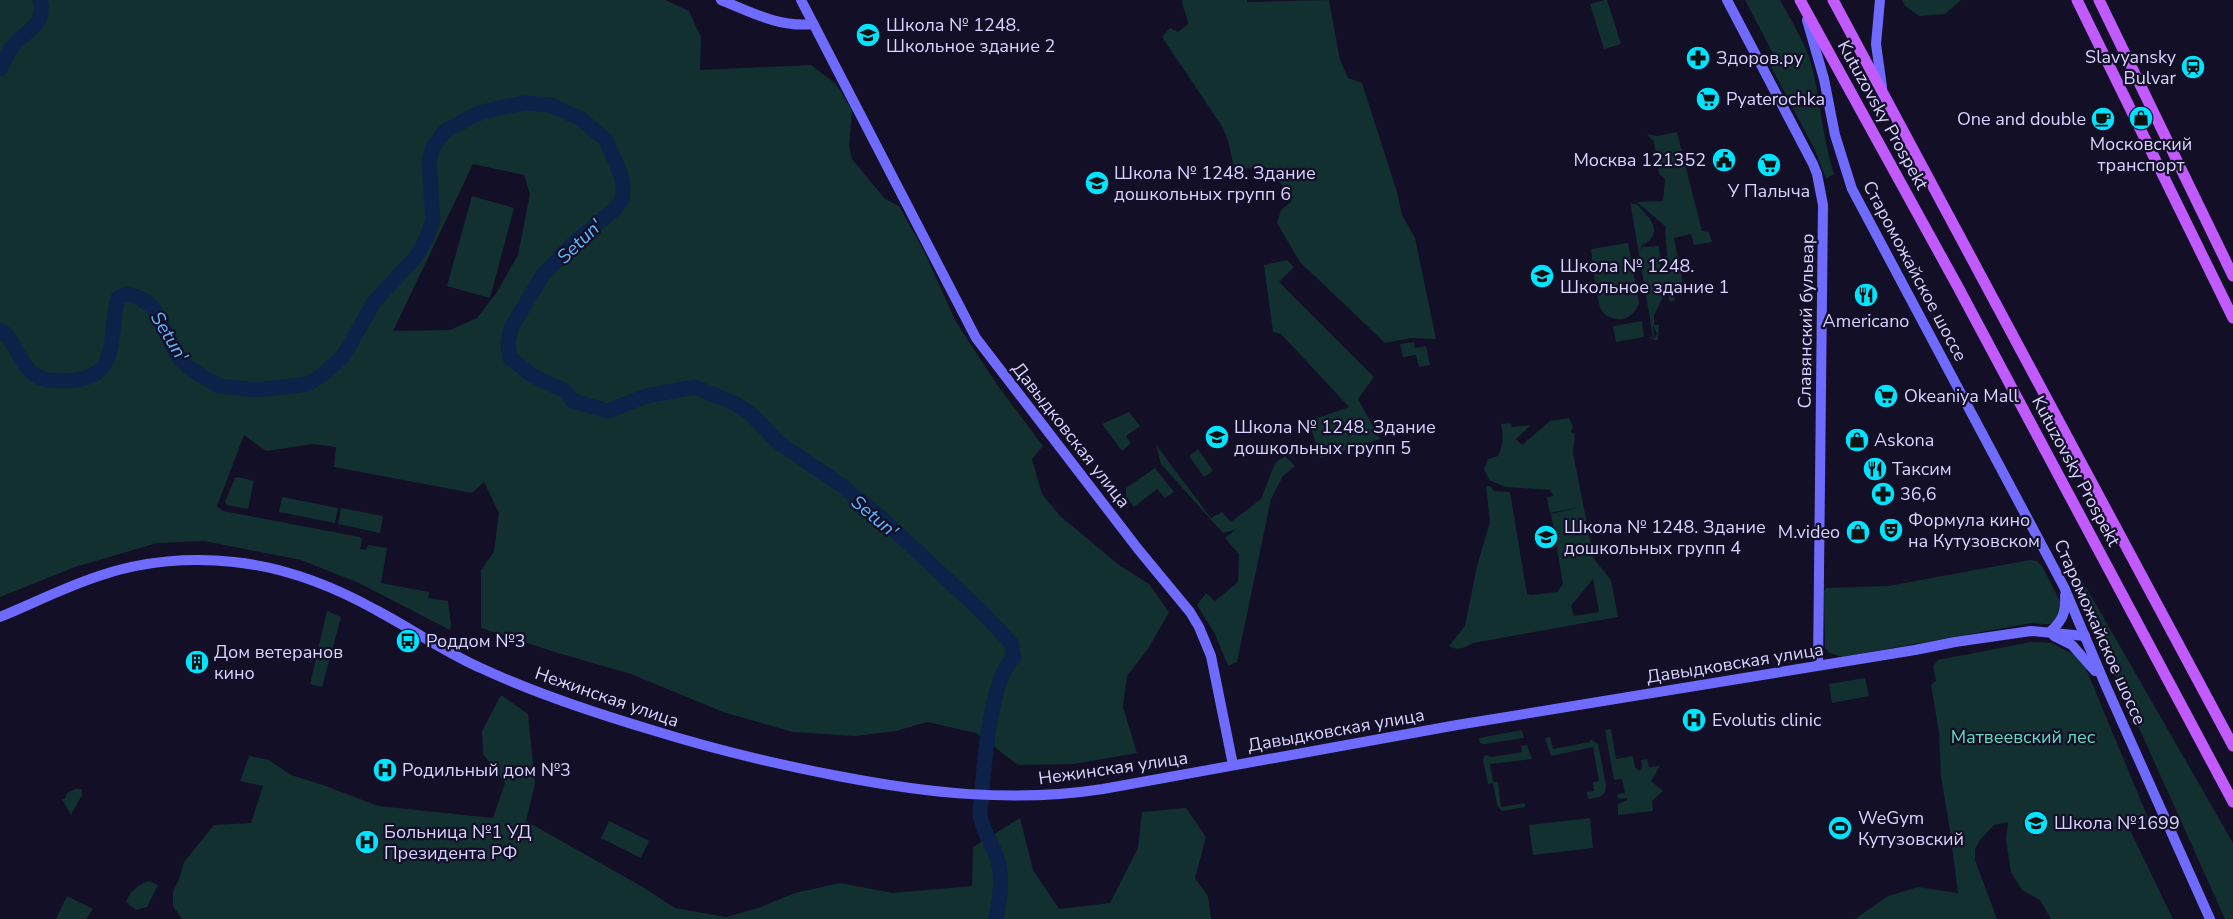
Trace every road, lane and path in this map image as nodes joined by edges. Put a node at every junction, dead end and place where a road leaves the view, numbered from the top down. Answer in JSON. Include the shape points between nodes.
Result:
{"nodes":[{"id":1,"x":721,"y":0,"type":"edge"},
{"id":2,"x":801,"y":0,"type":"edge"},
{"id":3,"x":1727,"y":0,"type":"edge"},
{"id":4,"x":1833,"y":0,"type":"edge"},
{"id":5,"x":1880,"y":0,"type":"edge"},
{"id":6,"x":2077,"y":0,"type":"edge"},
{"id":7,"x":2099,"y":0,"type":"edge"},
{"id":8,"x":1802,"y":3,"type":"edge"},
{"id":9,"x":813,"y":24,"type":"junction"},
{"id":10,"x":1883,"y":93,"type":"junction"},
{"id":11,"x":2233,"y":276,"type":"edge"},
{"id":12,"x":2233,"y":318,"type":"edge"},
{"id":13,"x":2064,"y":587,"type":"junction"},
{"id":14,"x":0,"y":617,"type":"edge"},
{"id":15,"x":2046,"y":631,"type":"junction"},
{"id":16,"x":2084,"y":636,"type":"junction"},
{"id":17,"x":1818,"y":665,"type":"junction"},
{"id":18,"x":2105,"y":684,"type":"junction"},
{"id":19,"x":2233,"y":746,"type":"edge"},
{"id":20,"x":1233,"y":765,"type":"junction"},
{"id":21,"x":2233,"y":802,"type":"edge"},
{"id":22,"x":2210,"y":919,"type":"edge"}],
"edges":[{"from":1,"to":9,"type":"street","via":[[773,21],[792,25]]},
{"from":2,"to":9,"type":"street","name":"Давыдковская улица"},
{"from":3,"to":17,"type":"street","name":"Славянский бульвар","via":[[1813,164],[1824,205]]},
{"from":4,"to":10,"type":"main road","name":"Kutuzovsky Prospekt"},
{"from":5,"to":10,"type":"street","via":[[1876,44]]},
{"from":6,"to":12,"type":"main road"},
{"from":7,"to":11,"type":"main road"},
{"from":8,"to":13,"type":"street","name":"Староможайское шоссе","via":[[1852,189]]},
{"from":8,"to":21,"type":"main road","name":"Kutuzovsky Prospekt","via":[[1972,312]]},
{"from":9,"to":20,"type":"street","name":"Давыдковская улица","via":[[976,338],[1199,627],[1210,656]]},
{"from":10,"to":19,"type":"main road","name":"Kutuzovsky Prospekt"},
{"from":13,"to":15,"type":"street","via":[[2066,612],[2061,622]]},
{"from":13,"to":16,"type":"street","name":"Староможайское шоссе"},
{"from":14,"to":20,"type":"street","name":"Нежинская улица","via":[[116,571],[196,560],[252,564],[338,591],[486,671],[616,719],[688,742],[780,765],[902,788],[1009,796],[1080,792]]},
{"from":15,"to":16,"type":"street","name":"Давыдковская улица"},
{"from":15,"to":17,"type":"street","name":"Давыдковская улица","via":[[1955,642]]},
{"from":15,"to":18,"type":"street","via":[[2080,651]]},
{"from":16,"to":18,"type":"street","name":"Староможайское шоссе"},
{"from":17,"to":20,"type":"street","name":"Давыдковская улица"},
{"from":18,"to":22,"type":"street","name":"Староможайское шоссе"}]}
